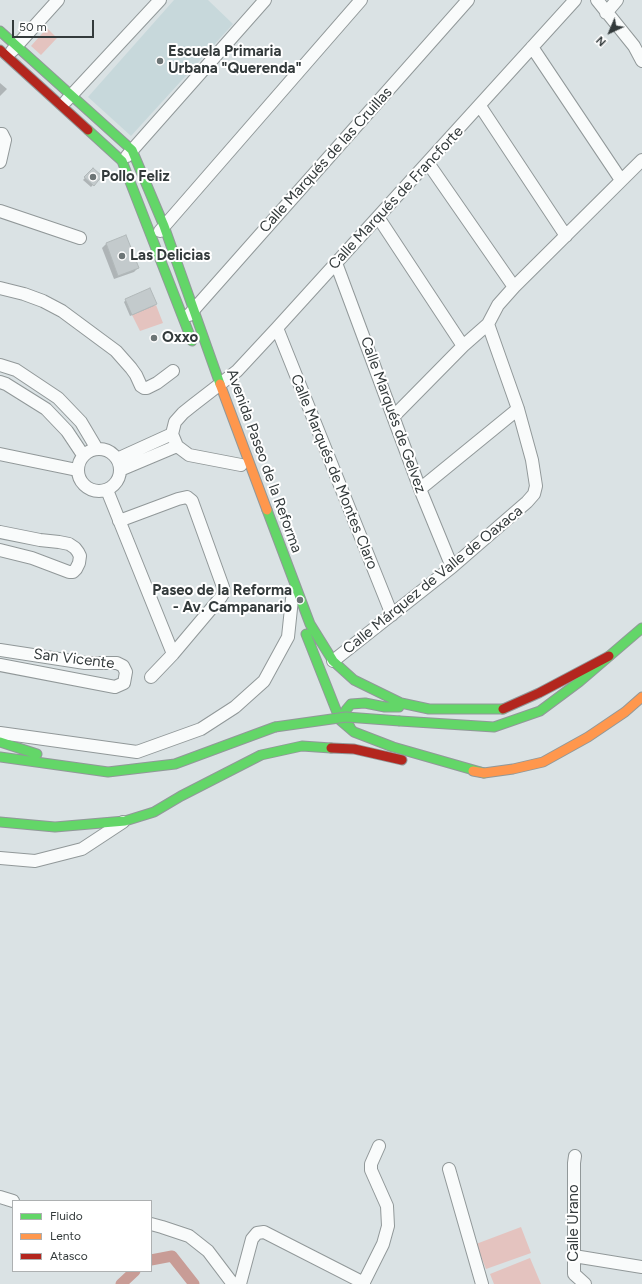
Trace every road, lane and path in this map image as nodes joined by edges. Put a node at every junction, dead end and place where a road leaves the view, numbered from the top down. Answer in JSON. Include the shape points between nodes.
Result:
{"nodes":[{"id":1,"x":58,"y":0,"type":"edge"},
{"id":2,"x":160,"y":0,"type":"edge"},
{"id":3,"x":265,"y":0,"type":"edge"},
{"id":4,"x":361,"y":0,"type":"edge"},
{"id":5,"x":468,"y":0,"type":"edge"},
{"id":6,"x":575,"y":0,"type":"edge"},
{"id":7,"x":597,"y":0,"type":"edge"},
{"id":8,"x":617,"y":0,"type":"edge"},
{"id":9,"x":606,"y":13,"type":"junction"},
{"id":10,"x":0,"y":31,"type":"edge"},
{"id":11,"x":17,"y":46,"type":"junction"},
{"id":12,"x":532,"y":47,"type":"junction"},
{"id":13,"x":4,"y":53,"type":"edge"},
{"id":14,"x":642,"y":61,"type":"edge"},
{"id":15,"x":71,"y":96,"type":"junction"},
{"id":16,"x":62,"y":106,"type":"junction"},
{"id":17,"x":480,"y":106,"type":"junction"},
{"id":18,"x":0,"y":134,"type":"edge"},
{"id":19,"x":132,"y":150,"type":"junction"},
{"id":20,"x":642,"y":160,"type":"edge"},
{"id":21,"x":122,"y":161,"type":"junction"},
{"id":22,"x":0,"y":162,"type":"edge"},
{"id":23,"x":428,"y":163,"type":"junction"},
{"id":24,"x":621,"y":180,"type":"junction"},
{"id":25,"x":0,"y":211,"type":"edge"},
{"id":26,"x":378,"y":217,"type":"junction"},
{"id":27,"x":164,"y":226,"type":"junction"},
{"id":28,"x":566,"y":236,"type":"junction"},
{"id":29,"x":80,"y":238,"type":"dead end"},
{"id":30,"x":152,"y":239,"type":"junction"},
{"id":31,"x":336,"y":262,"type":"junction"},
{"id":32,"x":514,"y":287,"type":"junction"},
{"id":33,"x":0,"y":288,"type":"edge"},
{"id":34,"x":193,"y":310,"type":"junction"},
{"id":35,"x":184,"y":320,"type":"junction"},
{"id":36,"x":488,"y":324,"type":"junction"},
{"id":37,"x":277,"y":328,"type":"junction"},
{"id":38,"x":463,"y":346,"type":"junction"},
{"id":39,"x":195,"y":348,"type":"dead end"},
{"id":40,"x":0,"y":365,"type":"edge"},
{"id":41,"x":172,"y":371,"type":"dead end"},
{"id":42,"x":0,"y":382,"type":"edge"},
{"id":43,"x":213,"y":388,"type":"junction"},
{"id":44,"x":518,"y":409,"type":"junction"},
{"id":45,"x":394,"y":416,"type":"junction"},
{"id":46,"x":172,"y":434,"type":"junction"},
{"id":47,"x":177,"y":446,"type":"junction"},
{"id":48,"x":96,"y":448,"type":"junction"},
{"id":49,"x":235,"y":452,"type":"dead end"},
{"id":50,"x":0,"y":454,"type":"edge"},
{"id":51,"x":83,"y":455,"type":"junction"},
{"id":52,"x":119,"y":465,"type":"junction"},
{"id":53,"x":240,"y":465,"type":"junction"},
{"id":54,"x":77,"y":470,"type":"junction"},
{"id":55,"x":420,"y":489,"type":"junction"},
{"id":56,"x":107,"y":490,"type":"junction"},
{"id":57,"x":119,"y":521,"type":"junction"},
{"id":58,"x":0,"y":532,"type":"edge"},
{"id":59,"x":0,"y":550,"type":"edge"},
{"id":60,"x":452,"y":567,"type":"junction"},
{"id":61,"x":292,"y":599,"type":"junction"},
{"id":62,"x":392,"y":615,"type":"junction"},
{"id":63,"x":642,"y":628,"type":"edge"},
{"id":64,"x":0,"y":650,"type":"edge"},
{"id":65,"x":173,"y":654,"type":"junction"},
{"id":66,"x":609,"y":656,"type":"junction"},
{"id":67,"x":333,"y":661,"type":"junction"},
{"id":68,"x":0,"y":664,"type":"edge"},
{"id":69,"x":151,"y":677,"type":"dead end"},
{"id":70,"x":642,"y":697,"type":"edge"},
{"id":71,"x":429,"y":709,"type":"junction"},
{"id":72,"x":354,"y":732,"type":"junction"},
{"id":73,"x":0,"y":733,"type":"edge"},
{"id":74,"x":0,"y":742,"type":"edge"},
{"id":75,"x":0,"y":757,"type":"edge"},
{"id":76,"x":79,"y":768,"type":"junction"},
{"id":77,"x":484,"y":773,"type":"junction"},
{"id":78,"x":125,"y":820,"type":"junction"},
{"id":79,"x":0,"y":822,"type":"edge"},
{"id":80,"x":0,"y":858,"type":"edge"},
{"id":81,"x":379,"y":1146,"type":"dead end"},
{"id":82,"x":575,"y":1156,"type":"dead end"},
{"id":83,"x":449,"y":1169,"type":"dead end"},
{"id":84,"x":0,"y":1197,"type":"edge"},
{"id":85,"x":12,"y":1202,"type":"edge"},
{"id":86,"x":152,"y":1224,"type":"edge"},
{"id":87,"x":574,"y":1256,"type":"junction"},
{"id":88,"x":642,"y":1267,"type":"edge"},
{"id":89,"x":364,"y":1283,"type":"edge"},
{"id":90,"x":233,"y":1284,"type":"edge"},
{"id":91,"x":240,"y":1284,"type":"edge"},
{"id":92,"x":482,"y":1284,"type":"edge"},
{"id":93,"x":585,"y":1284,"type":"edge"}],
"edges":[{"from":1,"to":11,"type":"street"},
{"from":2,"to":15,"type":"street"},
{"from":3,"to":19,"type":"street"},
{"from":4,"to":27,"type":"street"},
{"from":5,"to":34,"type":"street","name":"Calle Marqués de las Cruillas"},
{"from":6,"to":12,"type":"street","name":"Calle Marqués de Francforte"},
{"from":7,"to":9,"type":"street"},
{"from":8,"to":9,"type":"street"},
{"from":9,"to":14,"type":"street","via":[[634,46]]},
{"from":10,"to":11,"type":"street","name":"Avenida Paseo de la Reforma"},
{"from":11,"to":13,"type":"street"},
{"from":11,"to":15,"type":"street","name":"Avenida Paseo de la Reforma"},
{"from":12,"to":17,"type":"street","name":"Calle Marqués de Francforte"},
{"from":12,"to":24,"type":"street"},
{"from":13,"to":16,"type":"street"},
{"from":15,"to":16,"type":"street"},
{"from":15,"to":19,"type":"street","name":"Avenida Paseo de la Reforma"},
{"from":16,"to":21,"type":"street"},
{"from":17,"to":23,"type":"street","name":"Calle Marqués de Francforte"},
{"from":17,"to":28,"type":"street"},
{"from":18,"to":22,"type":"street","via":[[5,140]]},
{"from":19,"to":21,"type":"street"},
{"from":19,"to":27,"type":"street","name":"Avenida Paseo de la Reforma"},
{"from":20,"to":24,"type":"street"},
{"from":21,"to":30,"type":"street"},
{"from":23,"to":26,"type":"street","name":"Calle Marqués de Francforte"},
{"from":23,"to":32,"type":"street"},
{"from":24,"to":28,"type":"street"},
{"from":25,"to":29,"type":"street"},
{"from":26,"to":31,"type":"street","name":"Calle Marqués de Francforte"},
{"from":26,"to":38,"type":"street"},
{"from":27,"to":30,"type":"street"},
{"from":27,"to":34,"type":"street","name":"Avenida Paseo de la Reforma"},
{"from":28,"to":32,"type":"street"},
{"from":30,"to":35,"type":"street"},
{"from":31,"to":37,"type":"street","name":"Calle Marqués de Francforte"},
{"from":31,"to":45,"type":"street","name":"Calle Marqués de Gelvez"},
{"from":32,"to":36,"type":"street","via":[[498,306]]},
{"from":33,"to":41,"type":"street","via":[[43,301],[62,311],[116,351],[144,388],[157,383]]},
{"from":34,"to":35,"type":"street","name":"Calle Marqués de las Cruillas"},
{"from":34,"to":43,"type":"street","name":"Avenida Paseo de la Reforma"},
{"from":35,"to":39,"type":"street"},
{"from":36,"to":38,"type":"street"},
{"from":36,"to":44,"type":"street","name":"Calle Márquez de Valle de Oaxaca"},
{"from":37,"to":43,"type":"street","name":"Calle Marqués de Francforte","via":[[237,371]]},
{"from":37,"to":62,"type":"street","name":"Calle Marqués de Montes Claro"},
{"from":38,"to":45,"type":"street"},
{"from":40,"to":48,"type":"street","via":[[16,370],[58,398],[81,422]]},
{"from":42,"to":51,"type":"street","via":[[46,409]]},
{"from":43,"to":46,"type":"street","name":"Calle Marqués de Francforte","via":[[183,413],[175,422]]},
{"from":43,"to":67,"type":"street","name":"Avenida Paseo de la Reforma","via":[[310,624]]},
{"from":44,"to":55,"type":"street"},
{"from":44,"to":60,"type":"street","name":"Calle Márquez de Valle de Oaxaca","via":[[532,460],[536,486],[534,494]]},
{"from":45,"to":55,"type":"street","name":"Calle Marqués de Gelvez"},
{"from":46,"to":47,"type":"street"},
{"from":46,"to":52,"type":"street"},
{"from":47,"to":52,"type":"street"},
{"from":47,"to":53,"type":"street","via":[[189,455]]},
{"from":48,"to":51,"type":"street"},
{"from":48,"to":52,"type":"street","via":[[108,451]]},
{"from":49,"to":53,"type":"street","name":"Avenida Paseo de la Reforma"},
{"from":50,"to":54,"type":"street"},
{"from":51,"to":54,"type":"street","via":[[78,462]]},
{"from":52,"to":56,"type":"street","via":[[116,482]]},
{"from":53,"to":61,"type":"street","name":"Avenida Paseo de la Reforma"},
{"from":54,"to":56,"type":"street","via":[[79,480],[86,488],[96,492]]},
{"from":55,"to":60,"type":"street","name":"Calle Marqués de Gelvez"},
{"from":56,"to":57,"type":"street"},
{"from":57,"to":65,"type":"street"},
{"from":57,"to":65,"type":"street","via":[[178,499],[187,497],[192,501],[224,592]]},
{"from":58,"to":59,"type":"street","via":[[69,544],[78,552],[80,563],[73,572],[69,572],[32,558]]},
{"from":60,"to":62,"type":"street","name":"Calle Márquez de Valle de Oaxaca"},
{"from":61,"to":72,"type":"street","name":"Avenida Paseo de la Reforma","via":[[340,720]]},
{"from":61,"to":73,"type":"street","via":[[288,637],[264,681],[235,708],[201,729],[137,752]]},
{"from":62,"to":67,"type":"street","name":"Calle Márquez de Valle de Oaxaca"},
{"from":63,"to":66,"type":"street","name":"Avenida Paseo de la Reforma"},
{"from":64,"to":68,"type":"street","name":"San Vicente","via":[[84,663],[117,663],[124,666],[126,672],[124,682],[115,687]]},
{"from":65,"to":69,"type":"street"},
{"from":66,"to":71,"type":"street","name":"Avenida Paseo de la Reforma","via":[[539,693],[502,708]]},
{"from":66,"to":76,"type":"street","name":"Avenida Paseo de la Reforma","bridge":true,"via":[[540,711],[494,726],[346,717],[275,727],[175,764],[108,772]]},
{"from":67,"to":71,"type":"street","name":"Avenida Paseo de la Reforma","via":[[354,680],[365,686],[400,703]]},
{"from":70,"to":77,"type":"street","via":[[588,737],[543,762],[513,770]]},
{"from":71,"to":72,"type":"street","via":[[351,704],[344,717]]},
{"from":72,"to":77,"type":"street","via":[[393,747]]},
{"from":74,"to":76,"type":"street"},
{"from":75,"to":76,"type":"street","name":"Avenida Paseo de la Reforma"},
{"from":77,"to":78,"type":"street","via":[[354,749],[302,746],[261,755],[154,812]]},
{"from":78,"to":79,"type":"street","via":[[55,827]]},
{"from":78,"to":80,"type":"street","via":[[82,849],[35,861]]},
{"from":81,"to":89,"type":"street","via":[[371,1170],[387,1206],[388,1226],[383,1244]]},
{"from":82,"to":87,"type":"street","name":"Calle Urano"},
{"from":83,"to":92,"type":"street"},
{"from":84,"to":85,"type":"street"},
{"from":86,"to":90,"type":"street","via":[[189,1236],[208,1251]]},
{"from":87,"to":88,"type":"street"},
{"from":87,"to":93,"type":"street","name":"Calle Urano","via":[[574,1274]]},
{"from":89,"to":91,"type":"street","via":[[264,1232],[257,1233],[252,1239]]}]}
